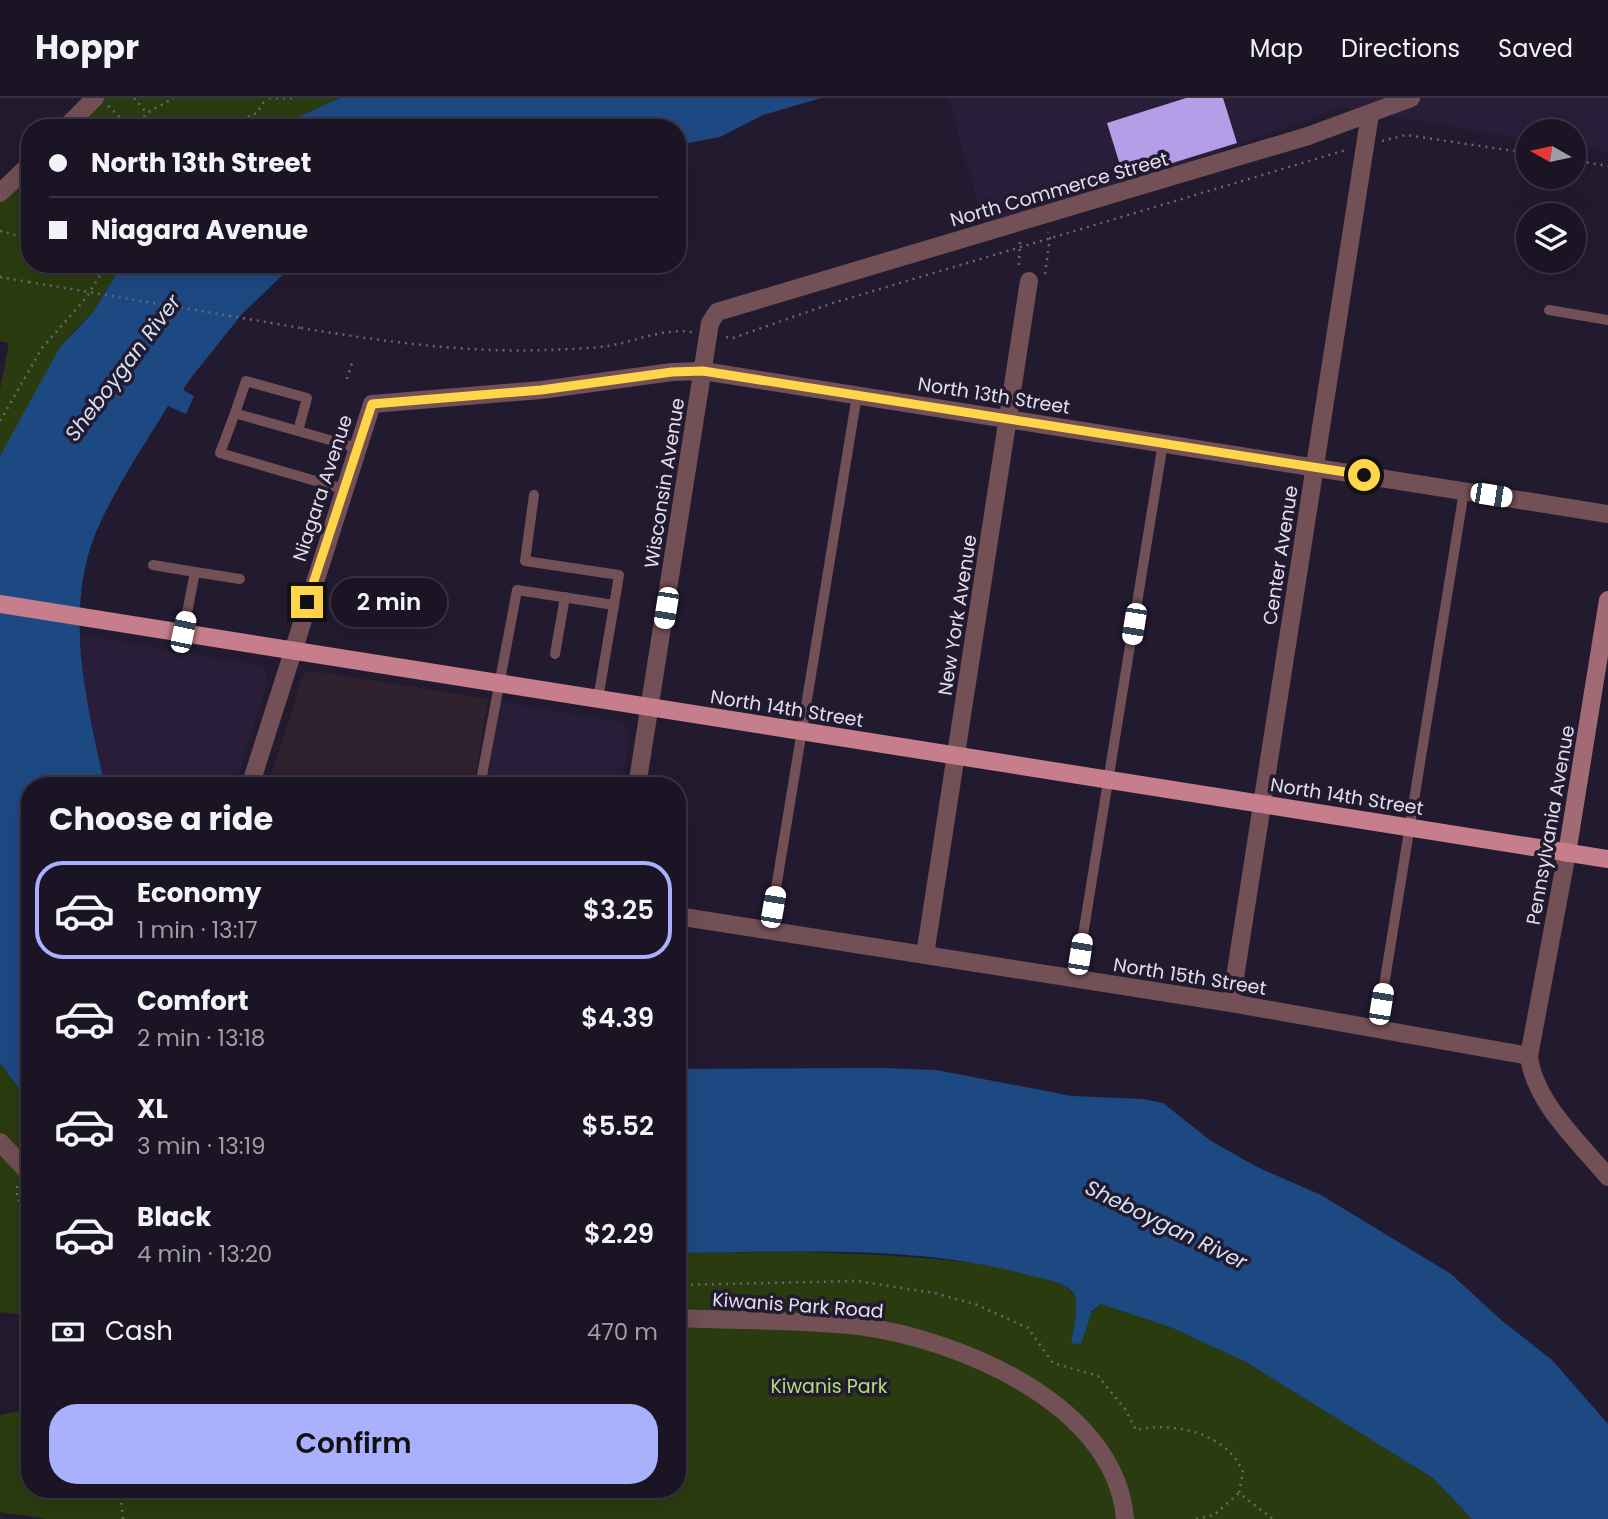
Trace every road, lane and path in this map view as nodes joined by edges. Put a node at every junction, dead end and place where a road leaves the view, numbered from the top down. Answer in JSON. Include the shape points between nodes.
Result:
{"nodes":[{"id":1,"x":134,"y":98,"type":"edge"},
{"id":2,"x":174,"y":98,"type":"edge"},
{"id":3,"x":267,"y":98,"type":"edge"},
{"id":4,"x":292,"y":98,"type":"edge"},
{"id":5,"x":1411,"y":98,"type":"edge"},
{"id":6,"x":100,"y":101,"type":"edge"},
{"id":7,"x":147,"y":113,"type":"junction"},
{"id":8,"x":1370,"y":114,"type":"junction"},
{"id":9,"x":77,"y":119,"type":"edge"},
{"id":10,"x":122,"y":119,"type":"edge"},
{"id":11,"x":141,"y":119,"type":"edge"},
{"id":12,"x":243,"y":119,"type":"edge"},
{"id":13,"x":1365,"y":145,"type":"junction"},
{"id":14,"x":1516,"y":151,"type":"edge"},
{"id":15,"x":1586,"y":162,"type":"edge"},
{"id":16,"x":1608,"y":166,"type":"edge"},
{"id":17,"x":21,"y":173,"type":"edge"},
{"id":18,"x":3,"y":191,"type":"edge"},
{"id":19,"x":1042,"y":216,"type":"junction"},
{"id":20,"x":1015,"y":224,"type":"junction"},
{"id":21,"x":0,"y":231,"type":"edge"},
{"id":22,"x":21,"y":237,"type":"edge"},
{"id":23,"x":1050,"y":238,"type":"junction"},
{"id":24,"x":1021,"y":246,"type":"junction"},
{"id":25,"x":101,"y":273,"type":"edge"},
{"id":26,"x":0,"y":277,"type":"edge"},
{"id":27,"x":1029,"y":281,"type":"junction"},
{"id":28,"x":1549,"y":310,"type":"dead end"},
{"id":29,"x":717,"y":313,"type":"joint"},
{"id":30,"x":1608,"y":320,"type":"edge"},
{"id":31,"x":708,"y":334,"type":"junction"},
{"id":32,"x":352,"y":363,"type":"dead end"},
{"id":33,"x":703,"y":371,"type":"junction"},
{"id":34,"x":347,"y":379,"type":"dead end"},
{"id":35,"x":857,"y":395,"type":"junction"},
{"id":36,"x":372,"y":404,"type":"joint"},
{"id":37,"x":235,"y":413,"type":"junction"},
{"id":38,"x":1009,"y":419,"type":"junction"},
{"id":39,"x":0,"y":421,"type":"edge"},
{"id":40,"x":298,"y":431,"type":"junction"},
{"id":41,"x":1163,"y":443,"type":"junction"},
{"id":42,"x":357,"y":448,"type":"junction"},
{"id":43,"x":1315,"y":467,"type":"junction"},
{"id":44,"x":343,"y":489,"type":"junction"},
{"id":45,"x":1464,"y":491,"type":"junction"},
{"id":46,"x":534,"y":495,"type":"dead end"},
{"id":47,"x":1608,"y":514,"type":"edge"},
{"id":48,"x":153,"y":565,"type":"dead end"},
{"id":49,"x":195,"y":572,"type":"junction"},
{"id":50,"x":240,"y":579,"type":"dead end"},
{"id":51,"x":565,"y":597,"type":"junction"},
{"id":52,"x":1608,"y":600,"type":"edge"},
{"id":53,"x":0,"y":604,"type":"edge"},
{"id":54,"x":614,"y":605,"type":"junction"},
{"id":55,"x":183,"y":632,"type":"junction"},
{"id":56,"x":292,"y":650,"type":"junction"},
{"id":57,"x":555,"y":654,"type":"dead end"},
{"id":58,"x":500,"y":681,"type":"junction"},
{"id":59,"x":598,"y":699,"type":"junction"},
{"id":60,"x":650,"y":707,"type":"junction"},
{"id":61,"x":802,"y":732,"type":"junction"},
{"id":62,"x":956,"y":756,"type":"junction"},
{"id":63,"x":253,"y":777,"type":"edge"},
{"id":64,"x":482,"y":777,"type":"edge"},
{"id":65,"x":638,"y":777,"type":"edge"},
{"id":66,"x":1109,"y":780,"type":"junction"},
{"id":67,"x":1262,"y":804,"type":"junction"},
{"id":68,"x":1409,"y":827,"type":"junction"},
{"id":69,"x":1567,"y":853,"type":"junction"},
{"id":70,"x":1608,"y":859,"type":"edge"},
{"id":71,"x":686,"y":917,"type":"edge"},
{"id":72,"x":769,"y":931,"type":"junction"},
{"id":73,"x":925,"y":955,"type":"junction"},
{"id":74,"x":1076,"y":978,"type":"junction"},
{"id":75,"x":1231,"y":1003,"type":"junction"},
{"id":76,"x":1377,"y":1029,"type":"junction"},
{"id":77,"x":1530,"y":1056,"type":"junction"},
{"id":78,"x":0,"y":1142,"type":"edge"},
{"id":79,"x":21,"y":1165,"type":"edge"},
{"id":80,"x":1608,"y":1177,"type":"edge"},
{"id":81,"x":21,"y":1180,"type":"edge"},
{"id":82,"x":21,"y":1205,"type":"edge"},
{"id":83,"x":686,"y":1318,"type":"edge"},
{"id":84,"x":1239,"y":1493,"type":"dead end"},
{"id":85,"x":121,"y":1498,"type":"edge"},
{"id":86,"x":123,"y":1519,"type":"edge"},
{"id":87,"x":1125,"y":1519,"type":"edge"},
{"id":88,"x":1196,"y":1519,"type":"edge"}],
"edges":[{"from":1,"to":7,"type":"path"},
{"from":2,"to":7,"type":"path"},
{"from":3,"to":4,"type":"path"},
{"from":3,"to":12,"type":"path","via":[[257,113]]},
{"from":5,"to":8,"type":"street","name":"North Commerce Street"},
{"from":6,"to":9,"type":"street"},
{"from":6,"to":10,"type":"path"},
{"from":7,"to":11,"type":"path"},
{"from":8,"to":13,"type":"street","name":"Center Avenue"},
{"from":8,"to":19,"type":"street","name":"North Commerce Street"},
{"from":13,"to":14,"type":"path","via":[[1406,135]]},
{"from":13,"to":23,"type":"path"},
{"from":13,"to":43,"type":"street","name":"Center Avenue"},
{"from":15,"to":16,"type":"path"},
{"from":17,"to":18,"type":"street"},
{"from":19,"to":20,"type":"street","name":"North Commerce Street"},
{"from":19,"to":23,"type":"path"},
{"from":20,"to":24,"type":"path"},
{"from":20,"to":29,"type":"street","name":"North Commerce Street"},
{"from":21,"to":22,"type":"path"},
{"from":23,"to":24,"type":"path"},
{"from":23,"to":27,"type":"path","via":[[1044,280]]},
{"from":24,"to":27,"type":"path","via":[[1018,282]]},
{"from":24,"to":31,"type":"path","via":[[733,338]]},
{"from":25,"to":39,"type":"path","via":[[42,348]]},
{"from":26,"to":31,"type":"path","bridge":true,"via":[[301,328],[471,349],[606,346],[665,331]]},
{"from":27,"to":38,"type":"street","name":"New York Avenue"},
{"from":28,"to":30,"type":"lane"},
{"from":29,"to":31,"type":"street","name":"Wisconsin Avenue"},
{"from":31,"to":33,"type":"street","name":"Wisconsin Avenue"},
{"from":32,"to":34,"type":"path"},
{"from":33,"to":35,"type":"street","name":"North 13th Street"},
{"from":33,"to":36,"type":"street","name":"North 13th Street"},
{"from":33,"to":60,"type":"street","name":"Wisconsin Avenue"},
{"from":35,"to":38,"type":"street","name":"North 13th Street"},
{"from":35,"to":61,"type":"lane"},
{"from":36,"to":42,"type":"street","name":"Niagara Avenue"},
{"from":37,"to":40,"type":"lane"},
{"from":37,"to":40,"type":"lane","via":[[246,381],[307,398]]},
{"from":37,"to":44,"type":"lane","via":[[220,453]]},
{"from":38,"to":41,"type":"street","name":"North 13th Street"},
{"from":38,"to":62,"type":"street","name":"New York Avenue"},
{"from":40,"to":42,"type":"lane"},
{"from":41,"to":43,"type":"street","name":"North 13th Street"},
{"from":41,"to":66,"type":"lane"},
{"from":42,"to":44,"type":"street","name":"Niagara Avenue"},
{"from":43,"to":45,"type":"street","name":"North 13th Street"},
{"from":43,"to":67,"type":"street","name":"Center Avenue"},
{"from":44,"to":56,"type":"street","name":"Niagara Avenue"},
{"from":45,"to":47,"type":"street","name":"North 13th Street"},
{"from":45,"to":68,"type":"lane"},
{"from":46,"to":54,"type":"lane","via":[[525,561],[619,575]]},
{"from":48,"to":49,"type":"lane"},
{"from":49,"to":50,"type":"lane"},
{"from":49,"to":55,"type":"lane"},
{"from":51,"to":54,"type":"lane"},
{"from":51,"to":57,"type":"lane"},
{"from":51,"to":58,"type":"lane","via":[[517,590]]},
{"from":52,"to":69,"type":"street","name":"Pennsylvania Avenue"},
{"from":53,"to":55,"type":"main road","name":"North 14th Street"},
{"from":54,"to":59,"type":"lane"},
{"from":55,"to":56,"type":"main road","name":"North 14th Street"},
{"from":56,"to":58,"type":"main road","name":"North 14th Street"},
{"from":56,"to":63,"type":"street","name":"Niagara Avenue"},
{"from":58,"to":59,"type":"main road","name":"North 14th Street"},
{"from":58,"to":64,"type":"lane"},
{"from":59,"to":60,"type":"main road","name":"North 14th Street"},
{"from":60,"to":61,"type":"main road","name":"North 14th Street"},
{"from":60,"to":65,"type":"street","name":"Wisconsin Avenue"},
{"from":61,"to":62,"type":"main road","name":"North 14th Street"},
{"from":61,"to":72,"type":"lane"},
{"from":62,"to":66,"type":"main road","name":"North 14th Street"},
{"from":62,"to":73,"type":"street","name":"New York Avenue"},
{"from":66,"to":67,"type":"main road","name":"North 14th Street"},
{"from":66,"to":74,"type":"lane"},
{"from":67,"to":68,"type":"main road","name":"North 14th Street"},
{"from":67,"to":75,"type":"street","name":"Center Avenue"},
{"from":68,"to":69,"type":"main road","name":"North 14th Street"},
{"from":68,"to":76,"type":"lane"},
{"from":69,"to":70,"type":"main road","name":"North 14th Street"},
{"from":69,"to":77,"type":"street","name":"Pennsylvania Avenue"},
{"from":71,"to":72,"type":"street","name":"North 15th Street"},
{"from":72,"to":73,"type":"street","name":"North 15th Street"},
{"from":73,"to":74,"type":"street","name":"North 15th Street"},
{"from":74,"to":75,"type":"street","name":"North 15th Street"},
{"from":75,"to":76,"type":"street","name":"North 15th Street"},
{"from":76,"to":77,"type":"street","name":"North 15th Street"},
{"from":77,"to":80,"type":"street","via":[[1532,1073],[1550,1105]]},
{"from":78,"to":79,"type":"street"},
{"from":81,"to":82,"type":"path","via":[[15,1189]]},
{"from":83,"to":87,"type":"street","name":"Kiwanis Park Road","via":[[858,1326],[961,1354],[1035,1390],[1079,1423],[1112,1469]]},
{"from":84,"to":88,"type":"path","via":[[1214,1515]]},
{"from":85,"to":86,"type":"path"}]}
